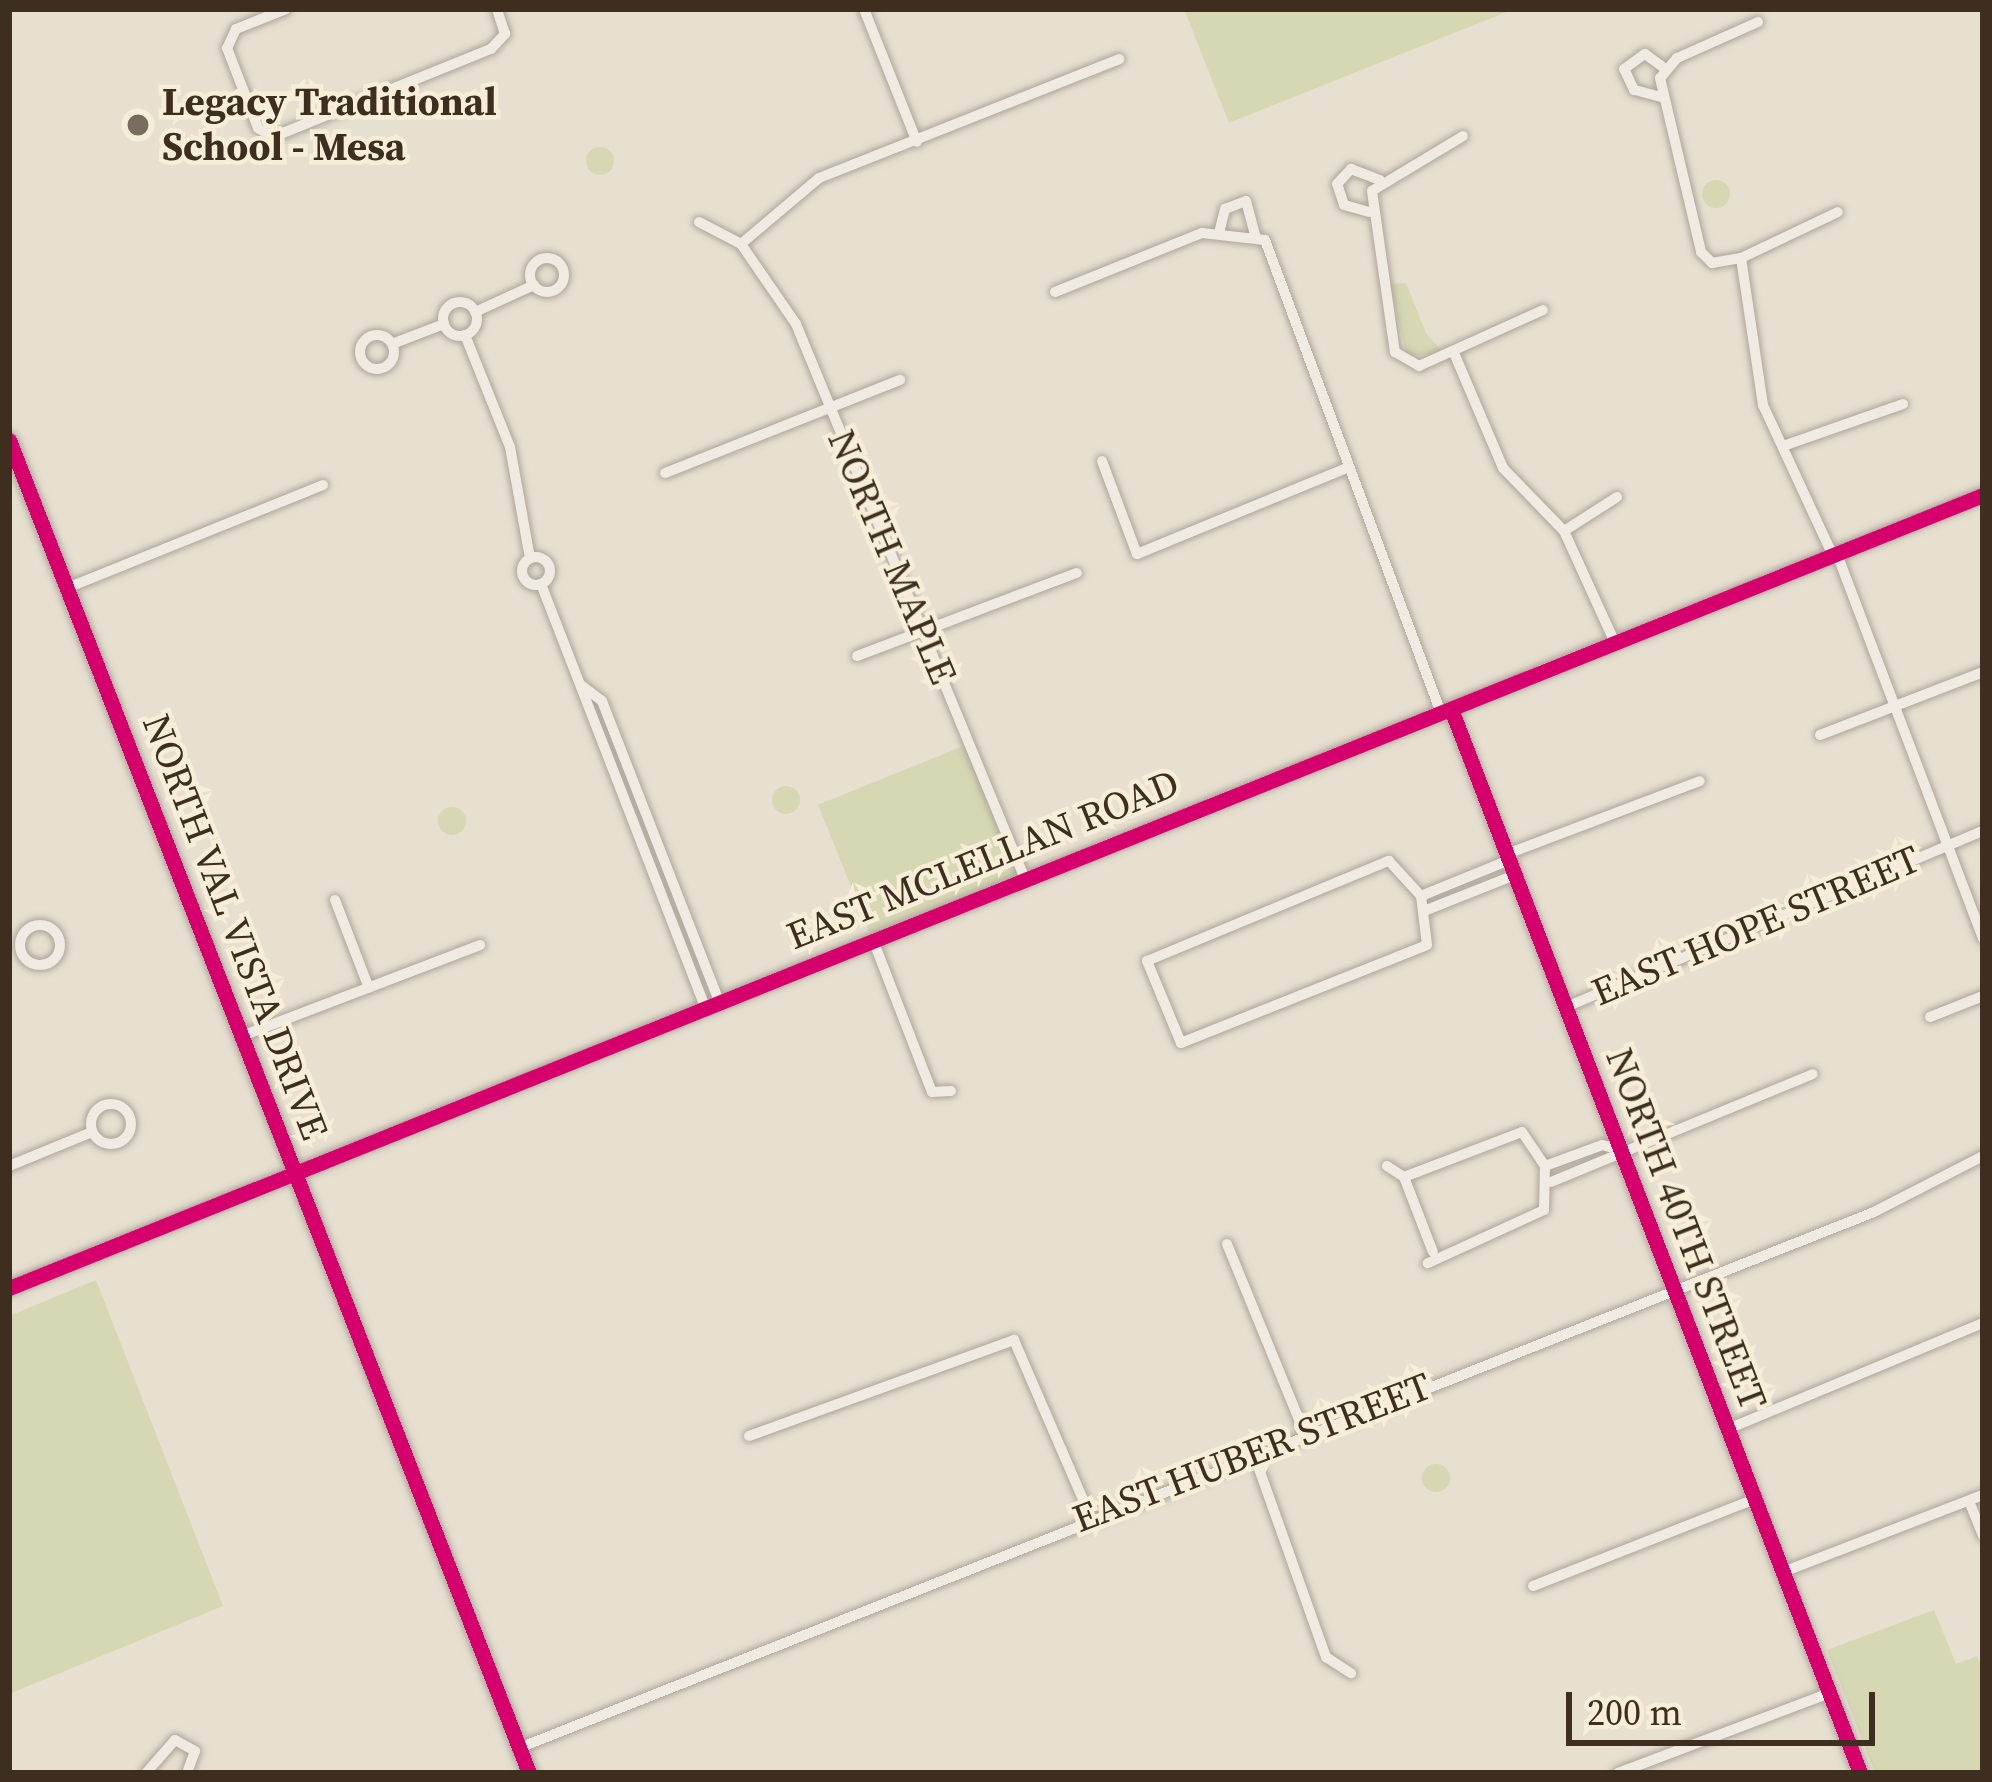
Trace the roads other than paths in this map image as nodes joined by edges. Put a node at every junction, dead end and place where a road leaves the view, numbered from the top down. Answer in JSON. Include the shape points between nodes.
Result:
{"nodes":[{"id":1,"x":286,"y":9,"type":"edge"},
{"id":2,"x":497,"y":9,"type":"edge"},
{"id":3,"x":864,"y":9,"type":"edge"},
{"id":4,"x":1758,"y":22,"type":"dead end"},
{"id":5,"x":1119,"y":59,"type":"dead end"},
{"id":6,"x":1664,"y":68,"type":"junction"},
{"id":7,"x":1661,"y":97,"type":"junction"},
{"id":8,"x":1462,"y":136,"type":"dead end"},
{"id":9,"x":916,"y":142,"type":"junction"},
{"id":10,"x":1380,"y":180,"type":"junction"},
{"id":11,"x":1369,"y":212,"type":"junction"},
{"id":12,"x":1838,"y":212,"type":"dead end"},
{"id":13,"x":699,"y":222,"type":"dead end"},
{"id":14,"x":1219,"y":233,"type":"junction"},
{"id":15,"x":1256,"y":238,"type":"junction"},
{"id":16,"x":741,"y":244,"type":"junction"},
{"id":17,"x":1742,"y":258,"type":"junction"},
{"id":18,"x":534,"y":285,"type":"dead end"},
{"id":19,"x":1055,"y":292,"type":"dead end"},
{"id":20,"x":1543,"y":310,"type":"dead end"},
{"id":21,"x":475,"y":312,"type":"junction"},
{"id":22,"x":444,"y":324,"type":"junction"},
{"id":23,"x":465,"y":335,"type":"junction"},
{"id":24,"x":392,"y":344,"type":"dead end"},
{"id":25,"x":1454,"y":353,"type":"junction"},
{"id":26,"x":900,"y":380,"type":"dead end"},
{"id":27,"x":1903,"y":404,"type":"dead end"},
{"id":28,"x":829,"y":408,"type":"junction"},
{"id":29,"x":9,"y":440,"type":"edge"},
{"id":30,"x":1786,"y":445,"type":"junction"},
{"id":31,"x":1102,"y":461,"type":"dead end"},
{"id":32,"x":1349,"y":467,"type":"junction"},
{"id":33,"x":665,"y":473,"type":"dead end"},
{"id":34,"x":323,"y":485,"type":"dead end"},
{"id":35,"x":1983,"y":495,"type":"edge"},
{"id":36,"x":1617,"y":497,"type":"dead end"},
{"id":37,"x":1564,"y":531,"type":"junction"},
{"id":38,"x":1835,"y":555,"type":"junction"},
{"id":39,"x":530,"y":558,"type":"junction"},
{"id":40,"x":1078,"y":573,"type":"dead end"},
{"id":41,"x":541,"y":584,"type":"junction"},
{"id":42,"x":67,"y":587,"type":"junction"},
{"id":43,"x":926,"y":630,"type":"junction"},
{"id":44,"x":1615,"y":643,"type":"junction"},
{"id":45,"x":857,"y":656,"type":"dead end"},
{"id":46,"x":1983,"y":672,"type":"edge"},
{"id":47,"x":581,"y":685,"type":"junction"},
{"id":48,"x":1894,"y":707,"type":"junction"},
{"id":49,"x":1446,"y":711,"type":"junction"},
{"id":50,"x":1820,"y":735,"type":"dead end"},
{"id":51,"x":624,"y":754,"type":"junction"},
{"id":52,"x":608,"y":761,"type":"junction"},
{"id":53,"x":1700,"y":781,"type":"dead end"},
{"id":54,"x":1983,"y":831,"type":"edge"},
{"id":55,"x":1946,"y":845,"type":"junction"},
{"id":56,"x":1510,"y":863,"type":"junction"},
{"id":57,"x":1025,"y":879,"type":"junction"},
{"id":58,"x":1421,"y":896,"type":"junction"},
{"id":59,"x":335,"y":900,"type":"dead end"},
{"id":60,"x":681,"y":902,"type":"junction"},
{"id":61,"x":665,"y":907,"type":"junction"},
{"id":62,"x":1424,"y":911,"type":"junction"},
{"id":63,"x":1983,"y":938,"type":"edge"},
{"id":64,"x":873,"y":940,"type":"junction"},
{"id":65,"x":480,"y":945,"type":"dead end"},
{"id":66,"x":696,"y":945,"type":"junction"},
{"id":67,"x":683,"y":950,"type":"junction"},
{"id":68,"x":704,"y":967,"type":"junction"},
{"id":69,"x":691,"y":972,"type":"junction"},
{"id":70,"x":369,"y":988,"type":"junction"},
{"id":71,"x":1983,"y":996,"type":"edge"},
{"id":72,"x":712,"y":1004,"type":"junction"},
{"id":73,"x":1566,"y":1007,"type":"junction"},
{"id":74,"x":1930,"y":1017,"type":"dead end"},
{"id":75,"x":242,"y":1036,"type":"junction"},
{"id":76,"x":1813,"y":1074,"type":"dead end"},
{"id":77,"x":950,"y":1091,"type":"dead end"},
{"id":78,"x":92,"y":1132,"type":"dead end"},
{"id":79,"x":1622,"y":1150,"type":"junction"},
{"id":80,"x":1983,"y":1156,"type":"edge"},
{"id":81,"x":1569,"y":1157,"type":"junction"},
{"id":82,"x":9,"y":1166,"type":"edge"},
{"id":83,"x":1388,"y":1166,"type":"dead end"},
{"id":84,"x":1545,"y":1166,"type":"junction"},
{"id":85,"x":295,"y":1171,"type":"junction"},
{"id":86,"x":1575,"y":1173,"type":"junction"},
{"id":87,"x":1404,"y":1177,"type":"junction"},
{"id":88,"x":1551,"y":1182,"type":"junction"},
{"id":89,"x":1227,"y":1244,"type":"dead end"},
{"id":90,"x":9,"y":1288,"type":"edge"},
{"id":91,"x":1675,"y":1292,"type":"junction"},
{"id":92,"x":1983,"y":1323,"type":"edge"},
{"id":93,"x":1728,"y":1429,"type":"junction"},
{"id":94,"x":1304,"y":1432,"type":"junction"},
{"id":95,"x":749,"y":1436,"type":"dead end"},
{"id":96,"x":1253,"y":1452,"type":"junction"},
{"id":97,"x":1983,"y":1496,"type":"edge"},
{"id":98,"x":1755,"y":1499,"type":"junction"},
{"id":99,"x":1969,"y":1501,"type":"junction"},
{"id":100,"x":1090,"y":1516,"type":"junction"},
{"id":101,"x":1983,"y":1535,"type":"edge"},
{"id":102,"x":1783,"y":1572,"type":"junction"},
{"id":103,"x":1534,"y":1586,"type":"dead end"},
{"id":104,"x":1351,"y":1673,"type":"dead end"},
{"id":105,"x":1830,"y":1693,"type":"junction"},
{"id":106,"x":519,"y":1748,"type":"junction"},
{"id":107,"x":152,"y":1772,"type":"edge"},
{"id":108,"x":187,"y":1773,"type":"edge"},
{"id":109,"x":530,"y":1773,"type":"edge"},
{"id":110,"x":1618,"y":1773,"type":"edge"},
{"id":111,"x":1860,"y":1773,"type":"edge"}],
"edges":[{"from":1,"to":2,"type":"street","via":[[228,41],[268,135],[503,38]]},
{"from":3,"to":9,"type":"street"},
{"from":4,"to":6,"type":"street"},
{"from":5,"to":9,"type":"street"},
{"from":6,"to":7,"type":"street"},
{"from":6,"to":7,"type":"street","via":[[1645,54],[1624,69],[1634,90]]},
{"from":7,"to":17,"type":"street","via":[[1700,252],[1712,263]]},
{"from":8,"to":10,"type":"street"},
{"from":9,"to":16,"type":"street","via":[[819,178]]},
{"from":10,"to":11,"type":"street"},
{"from":10,"to":11,"type":"street","via":[[1351,169],[1337,184],[1344,205]]},
{"from":11,"to":25,"type":"street","via":[[1403,366]]},
{"from":12,"to":17,"type":"street"},
{"from":13,"to":16,"type":"street"},
{"from":14,"to":15,"type":"street"},
{"from":14,"to":15,"type":"street","via":[[1225,209],[1246,201]]},
{"from":14,"to":19,"type":"street"},
{"from":15,"to":32,"type":"street"},
{"from":16,"to":28,"type":"street","name":"NORTH MAPLE","via":[[796,324]]},
{"from":17,"to":30,"type":"street","via":[[1752,366]]},
{"from":18,"to":21,"type":"street"},
{"from":20,"to":25,"type":"street"},
{"from":21,"to":22,"type":"street","via":[[453,304]]},
{"from":21,"to":23,"type":"street"},
{"from":22,"to":23,"type":"street"},
{"from":22,"to":24,"type":"street"},
{"from":23,"to":39,"type":"street","via":[[510,447]]},
{"from":25,"to":37,"type":"street","via":[[1503,468]]},
{"from":26,"to":28,"type":"street"},
{"from":27,"to":30,"type":"street"},
{"from":28,"to":33,"type":"street"},
{"from":28,"to":43,"type":"street","name":"NORTH MAPLE"},
{"from":29,"to":42,"type":"main road","name":"NORTH VAL VISTA DRIVE"},
{"from":30,"to":38,"type":"street"},
{"from":31,"to":32,"type":"street","via":[[1137,554]]},
{"from":32,"to":49,"type":"street"},
{"from":34,"to":42,"type":"street"},
{"from":35,"to":38,"type":"street","name":"EAST MCLELLAN ROAD"},
{"from":36,"to":37,"type":"street"},
{"from":37,"to":44,"type":"street"},
{"from":38,"to":44,"type":"street","name":"EAST MCLELLAN ROAD"},
{"from":38,"to":48,"type":"street"},
{"from":39,"to":41,"type":"street","via":[[524,577]]},
{"from":39,"to":41,"type":"street","via":[[549,566]]},
{"from":40,"to":43,"type":"street"},
{"from":41,"to":47,"type":"street"},
{"from":42,"to":75,"type":"main road","name":"NORTH VAL VISTA DRIVE"},
{"from":43,"to":45,"type":"street"},
{"from":43,"to":57,"type":"street","name":"NORTH MAPLE"},
{"from":44,"to":49,"type":"street","name":"EAST MCLELLAN ROAD"},
{"from":46,"to":48,"type":"street"},
{"from":47,"to":51,"type":"street","via":[[602,701]]},
{"from":47,"to":52,"type":"street"},
{"from":48,"to":50,"type":"street"},
{"from":48,"to":55,"type":"street"},
{"from":49,"to":56,"type":"street","name":"NORTH 40TH STREET"},
{"from":49,"to":57,"type":"street","name":"EAST MCLELLAN ROAD"},
{"from":51,"to":52,"type":"street"},
{"from":51,"to":60,"type":"street"},
{"from":52,"to":61,"type":"street"},
{"from":53,"to":56,"type":"street"},
{"from":54,"to":55,"type":"street","name":"EAST HOPE STREET"},
{"from":55,"to":63,"type":"street"},
{"from":55,"to":73,"type":"street","name":"EAST HOPE STREET"},
{"from":56,"to":58,"type":"street"},
{"from":56,"to":62,"type":"street"},
{"from":56,"to":73,"type":"street","name":"NORTH 40TH STREET"},
{"from":57,"to":64,"type":"street","name":"EAST MCLELLAN ROAD"},
{"from":58,"to":62,"type":"street"},
{"from":58,"to":62,"type":"street","via":[[1389,861],[1148,961],[1180,1043],[1426,945]]},
{"from":59,"to":70,"type":"street"},
{"from":60,"to":61,"type":"street"},
{"from":60,"to":66,"type":"street"},
{"from":61,"to":67,"type":"street"},
{"from":64,"to":72,"type":"street","name":"EAST MCLELLAN ROAD"},
{"from":64,"to":77,"type":"street","via":[[932,1092]]},
{"from":65,"to":70,"type":"street"},
{"from":66,"to":67,"type":"street"},
{"from":66,"to":68,"type":"street"},
{"from":67,"to":69,"type":"street"},
{"from":68,"to":69,"type":"street"},
{"from":68,"to":72,"type":"street"},
{"from":69,"to":72,"type":"street"},
{"from":70,"to":75,"type":"street"},
{"from":71,"to":74,"type":"street"},
{"from":72,"to":85,"type":"street","name":"EAST MCLELLAN ROAD"},
{"from":73,"to":79,"type":"street","name":"NORTH 40TH STREET"},
{"from":75,"to":85,"type":"main road","name":"NORTH VAL VISTA DRIVE"},
{"from":76,"to":79,"type":"street"},
{"from":78,"to":82,"type":"street"},
{"from":79,"to":81,"type":"street"},
{"from":79,"to":86,"type":"street"},
{"from":79,"to":91,"type":"street","name":"NORTH 40TH STREET"},
{"from":80,"to":91,"type":"street","name":"EAST HUBER STREET"},
{"from":81,"to":84,"type":"street"},
{"from":81,"to":86,"type":"street"},
{"from":83,"to":87,"type":"street"},
{"from":84,"to":87,"type":"street","via":[[1531,1135],[1515,1132]]},
{"from":84,"to":88,"type":"street"},
{"from":85,"to":90,"type":"street","name":"EAST MCLELLAN ROAD"},
{"from":85,"to":106,"type":"main road","name":"NORTH VAL VISTA DRIVE"},
{"from":86,"to":88,"type":"street"},
{"from":87,"to":88,"type":"street","via":[[1431,1258],[1536,1215]]},
{"from":89,"to":94,"type":"street"},
{"from":91,"to":93,"type":"street","name":"NORTH 40TH STREET"},
{"from":91,"to":94,"type":"street","name":"EAST HUBER STREET"},
{"from":92,"to":93,"type":"street"},
{"from":93,"to":98,"type":"street","name":"NORTH 40TH STREET"},
{"from":94,"to":96,"type":"street","name":"EAST HUBER STREET"},
{"from":95,"to":100,"type":"street","via":[[1015,1340]]},
{"from":96,"to":100,"type":"street","name":"EAST HUBER STREET"},
{"from":96,"to":104,"type":"street","via":[[1326,1657]]},
{"from":97,"to":99,"type":"street"},
{"from":98,"to":102,"type":"street","name":"NORTH 40TH STREET"},
{"from":98,"to":103,"type":"street"},
{"from":99,"to":101,"type":"street"},
{"from":99,"to":102,"type":"street"},
{"from":100,"to":106,"type":"street","name":"EAST HUBER STREET"},
{"from":102,"to":105,"type":"street","name":"NORTH 40TH STREET"},
{"from":105,"to":110,"type":"street"},
{"from":105,"to":111,"type":"street","name":"NORTH 40TH STREET"},
{"from":106,"to":109,"type":"main road","name":"NORTH VAL VISTA DRIVE"},
{"from":107,"to":108,"type":"street","via":[[175,1740],[195,1751]]}]}
